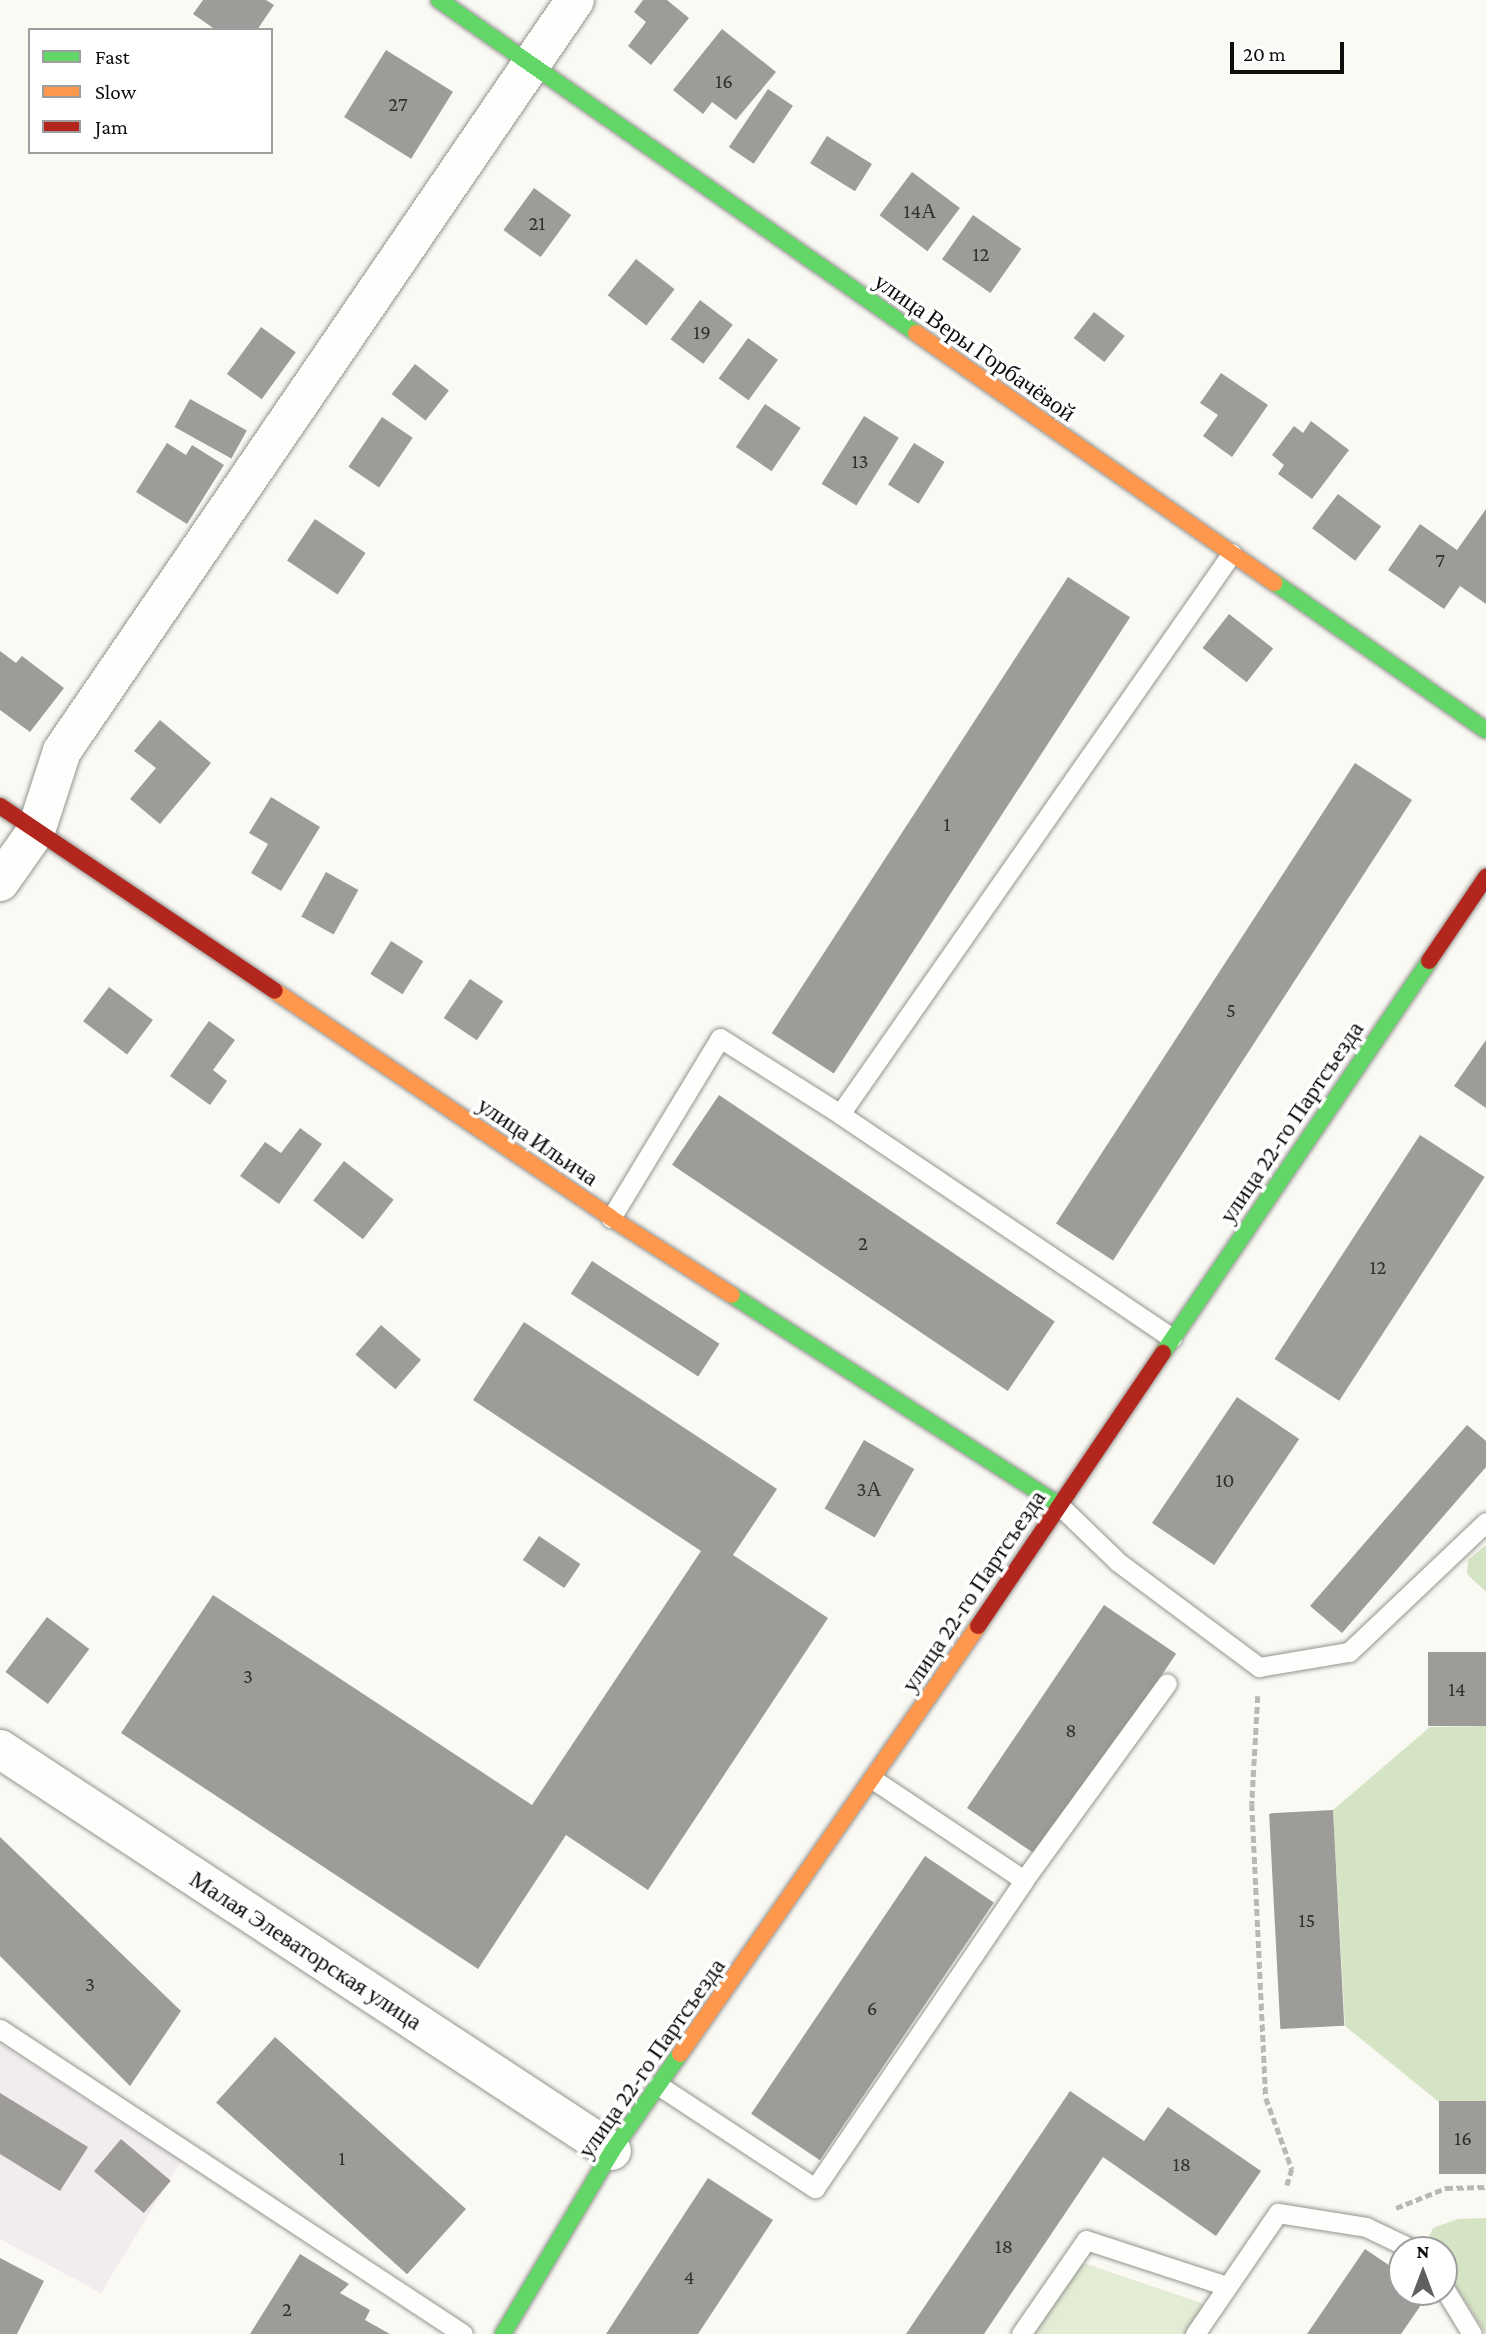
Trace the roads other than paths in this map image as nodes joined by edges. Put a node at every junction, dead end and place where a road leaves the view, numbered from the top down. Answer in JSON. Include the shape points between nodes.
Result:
{"nodes":[{"id":1,"x":439,"y":0,"type":"edge"},
{"id":2,"x":575,"y":0,"type":"edge"},
{"id":3,"x":529,"y":65,"type":"junction"},
{"id":4,"x":1232,"y":553,"type":"junction"},
{"id":5,"x":1486,"y":730,"type":"edge"},
{"id":6,"x":0,"y":806,"type":"edge"},
{"id":7,"x":36,"y":831,"type":"junction"},
{"id":8,"x":1486,"y":877,"type":"edge"},
{"id":9,"x":0,"y":883,"type":"edge"},
{"id":10,"x":840,"y":1114,"type":"junction"},
{"id":11,"x":611,"y":1217,"type":"junction"},
{"id":12,"x":1172,"y":1338,"type":"junction"},
{"id":13,"x":1058,"y":1504,"type":"junction"},
{"id":14,"x":1486,"y":1522,"type":"edge"},
{"id":15,"x":1167,"y":1683,"type":"dead end"},
{"id":16,"x":0,"y":1749,"type":"edge"},
{"id":17,"x":874,"y":1780,"type":"junction"},
{"id":18,"x":1024,"y":1880,"type":"junction"},
{"id":19,"x":0,"y":2028,"type":"edge"},
{"id":20,"x":658,"y":2085,"type":"junction"},
{"id":21,"x":612,"y":2151,"type":"junction"},
{"id":22,"x":1388,"y":2238,"type":"edge"},
{"id":23,"x":1227,"y":2286,"type":"junction"},
{"id":24,"x":1455,"y":2306,"type":"edge"},
{"id":25,"x":463,"y":2334,"type":"edge"},
{"id":26,"x":503,"y":2334,"type":"edge"},
{"id":27,"x":1021,"y":2334,"type":"edge"},
{"id":28,"x":1195,"y":2334,"type":"edge"},
{"id":29,"x":1472,"y":2334,"type":"edge"}],
"edges":[{"from":1,"to":3,"type":"street","name":"улица Веры Горбачёвой"},
{"from":2,"to":3,"type":"street"},
{"from":3,"to":4,"type":"street","name":"улица Веры Горбачёвой"},
{"from":3,"to":7,"type":"street","via":[[62,751]]},
{"from":4,"to":5,"type":"street","name":"улица Веры Горбачёвой"},
{"from":4,"to":10,"type":"lane"},
{"from":6,"to":7,"type":"street","name":"улица Ильича"},
{"from":7,"to":9,"type":"street"},
{"from":7,"to":11,"type":"street","name":"улица Ильича"},
{"from":8,"to":12,"type":"street","name":"улица 22-го Партсъезда"},
{"from":10,"to":11,"type":"lane","via":[[720,1038]]},
{"from":10,"to":12,"type":"lane"},
{"from":11,"to":13,"type":"street","name":"улица Ильича"},
{"from":12,"to":13,"type":"street","name":"улица 22-го Партсъезда"},
{"from":13,"to":14,"type":"lane","via":[[1118,1562],[1259,1667],[1349,1652]]},
{"from":13,"to":17,"type":"street","name":"улица 22-го Партсъезда"},
{"from":15,"to":18,"type":"lane"},
{"from":16,"to":21,"type":"street","name":"Малая Элеваторская улица"},
{"from":17,"to":18,"type":"lane"},
{"from":17,"to":20,"type":"street","name":"улица 22-го Партсъезда"},
{"from":18,"to":20,"type":"lane","via":[[815,2188]]},
{"from":19,"to":25,"type":"lane"},
{"from":20,"to":21,"type":"street","name":"улица 22-го Партсъезда"},
{"from":21,"to":26,"type":"street","name":"улица 22-го Партсъезда"},
{"from":22,"to":23,"type":"lane","via":[[1366,2227],[1278,2213]]},
{"from":23,"to":27,"type":"lane","via":[[1086,2240]]},
{"from":23,"to":28,"type":"lane"},
{"from":24,"to":29,"type":"lane"}]}
